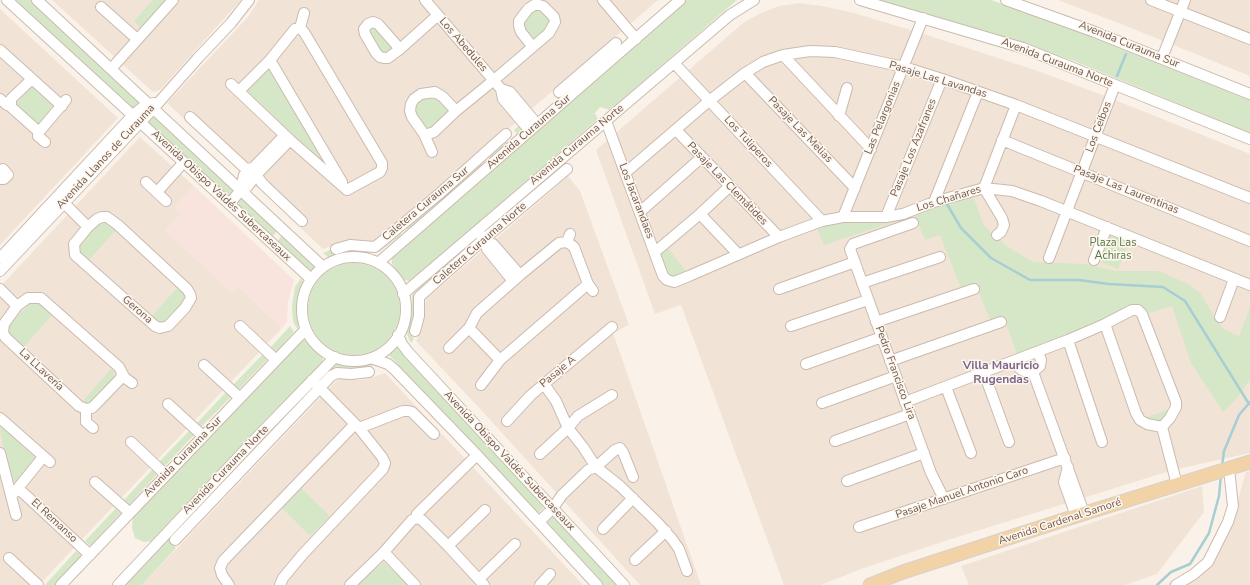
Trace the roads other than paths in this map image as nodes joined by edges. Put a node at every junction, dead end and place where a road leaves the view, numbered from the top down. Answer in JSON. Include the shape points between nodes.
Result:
{"nodes":[{"id":1,"x":7,"y":0,"type":"edge"},
{"id":2,"x":37,"y":0,"type":"edge"},
{"id":3,"x":249,"y":0,"type":"edge"},
{"id":4,"x":425,"y":0,"type":"edge"},
{"id":5,"x":603,"y":0,"type":"edge"},
{"id":6,"x":680,"y":0,"type":"edge"},
{"id":7,"x":754,"y":0,"type":"edge"},
{"id":8,"x":860,"y":0,"type":"edge"},
{"id":9,"x":1006,"y":0,"type":"edge"},
{"id":10,"x":1151,"y":0,"type":"edge"},
{"id":11,"x":1185,"y":0,"type":"edge"},
{"id":12,"x":175,"y":1,"type":"edge"},
{"id":13,"x":101,"y":7,"type":"dead end"},
{"id":14,"x":1180,"y":12,"type":"junction"},
{"id":15,"x":304,"y":13,"type":"dead end"},
{"id":16,"x":438,"y":15,"type":"junction"},
{"id":17,"x":923,"y":18,"type":"junction"},
{"id":18,"x":300,"y":28,"type":"junction"},
{"id":19,"x":137,"y":39,"type":"junction"},
{"id":20,"x":636,"y":39,"type":"junction"},
{"id":21,"x":1250,"y":39,"type":"edge"},
{"id":22,"x":616,"y":43,"type":"dead end"},
{"id":23,"x":532,"y":46,"type":"dead end"},
{"id":24,"x":400,"y":49,"type":"dead end"},
{"id":25,"x":0,"y":50,"type":"edge"},
{"id":26,"x":783,"y":55,"type":"junction"},
{"id":27,"x":1162,"y":58,"type":"junction"},
{"id":28,"x":270,"y":60,"type":"junction"},
{"id":29,"x":674,"y":63,"type":"junction"},
{"id":30,"x":904,"y":67,"type":"junction"},
{"id":31,"x":111,"y":70,"type":"junction"},
{"id":32,"x":745,"y":73,"type":"junction"},
{"id":33,"x":588,"y":74,"type":"junction"},
{"id":34,"x":32,"y":79,"type":"junction"},
{"id":35,"x":942,"y":79,"type":"junction"},
{"id":36,"x":494,"y":80,"type":"junction"},
{"id":37,"x":1114,"y":85,"type":"junction"},
{"id":38,"x":847,"y":88,"type":"dead end"},
{"id":39,"x":559,"y":92,"type":"dead end"},
{"id":40,"x":978,"y":92,"type":"junction"},
{"id":41,"x":1250,"y":94,"type":"edge"},
{"id":42,"x":0,"y":98,"type":"edge"},
{"id":43,"x":709,"y":101,"type":"junction"},
{"id":44,"x":10,"y":104,"type":"junction"},
{"id":45,"x":153,"y":105,"type":"junction"},
{"id":46,"x":1016,"y":105,"type":"junction"},
{"id":47,"x":456,"y":111,"type":"junction"},
{"id":48,"x":838,"y":116,"type":"junction"},
{"id":49,"x":190,"y":117,"type":"dead end"},
{"id":50,"x":137,"y":119,"type":"junction"},
{"id":51,"x":606,"y":121,"type":"junction"},
{"id":52,"x":534,"y":127,"type":"junction"},
{"id":53,"x":676,"y":130,"type":"junction"},
{"id":54,"x":39,"y":132,"type":"junction"},
{"id":55,"x":424,"y":134,"type":"junction"},
{"id":56,"x":506,"y":134,"type":"dead end"},
{"id":57,"x":1095,"y":136,"type":"junction"},
{"id":58,"x":287,"y":137,"type":"junction"},
{"id":59,"x":1250,"y":139,"type":"edge"},
{"id":60,"x":1002,"y":140,"type":"junction"},
{"id":61,"x":45,"y":142,"type":"dead end"},
{"id":62,"x":871,"y":148,"type":"junction"},
{"id":63,"x":432,"y":152,"type":"dead end"},
{"id":64,"x":482,"y":156,"type":"junction"},
{"id":65,"x":702,"y":157,"type":"junction"},
{"id":66,"x":184,"y":162,"type":"junction"},
{"id":67,"x":553,"y":165,"type":"junction"},
{"id":68,"x":490,"y":166,"type":"junction"},
{"id":69,"x":0,"y":172,"type":"edge"},
{"id":70,"x":1082,"y":172,"type":"junction"},
{"id":71,"x":253,"y":173,"type":"junction"},
{"id":72,"x":624,"y":173,"type":"junction"},
{"id":73,"x":0,"y":179,"type":"edge"},
{"id":74,"x":146,"y":182,"type":"dead end"},
{"id":75,"x":730,"y":186,"type":"junction"},
{"id":76,"x":855,"y":188,"type":"junction"},
{"id":77,"x":984,"y":188,"type":"junction"},
{"id":78,"x":347,"y":190,"type":"junction"},
{"id":79,"x":242,"y":191,"type":"junction"},
{"id":80,"x":157,"y":192,"type":"junction"},
{"id":81,"x":439,"y":194,"type":"junction"},
{"id":82,"x":1250,"y":198,"type":"edge"},
{"id":83,"x":61,"y":200,"type":"junction"},
{"id":84,"x":166,"y":201,"type":"dead end"},
{"id":85,"x":934,"y":202,"type":"junction"},
{"id":86,"x":229,"y":204,"type":"junction"},
{"id":87,"x":446,"y":204,"type":"junction"},
{"id":88,"x":1067,"y":211,"type":"junction"},
{"id":89,"x":640,"y":212,"type":"junction"},
{"id":90,"x":700,"y":214,"type":"junction"},
{"id":91,"x":843,"y":217,"type":"junction"},
{"id":92,"x":886,"y":218,"type":"junction"},
{"id":93,"x":302,"y":221,"type":"dead end"},
{"id":94,"x":822,"y":221,"type":"junction"},
{"id":95,"x":913,"y":223,"type":"dead end"},
{"id":96,"x":88,"y":227,"type":"junction"},
{"id":97,"x":400,"y":227,"type":"junction"},
{"id":98,"x":1107,"y":227,"type":"junction"},
{"id":99,"x":284,"y":230,"type":"junction"},
{"id":100,"x":997,"y":235,"type":"dead end"},
{"id":101,"x":407,"y":236,"type":"junction"},
{"id":102,"x":779,"y":237,"type":"junction"},
{"id":103,"x":485,"y":240,"type":"junction"},
{"id":104,"x":1250,"y":242,"type":"edge"},
{"id":105,"x":271,"y":243,"type":"junction"},
{"id":106,"x":336,"y":248,"type":"dead end"},
{"id":107,"x":655,"y":252,"type":"junction"},
{"id":108,"x":4,"y":254,"type":"edge"},
{"id":109,"x":738,"y":254,"type":"junction"},
{"id":110,"x":940,"y":257,"type":"dead end"},
{"id":111,"x":1049,"y":258,"type":"dead end"},
{"id":112,"x":1094,"y":260,"type":"dead end"},
{"id":113,"x":855,"y":262,"type":"junction"},
{"id":114,"x":378,"y":263,"type":"junction"},
{"id":115,"x":324,"y":267,"type":"junction"},
{"id":116,"x":0,"y":271,"type":"edge"},
{"id":117,"x":424,"y":276,"type":"junction"},
{"id":118,"x":516,"y":278,"type":"junction"},
{"id":119,"x":311,"y":279,"type":"junction"},
{"id":120,"x":1234,"y":279,"type":"junction"},
{"id":121,"x":667,"y":280,"type":"joint"},
{"id":122,"x":862,"y":283,"type":"junction"},
{"id":123,"x":1250,"y":284,"type":"edge"},
{"id":124,"x":431,"y":286,"type":"junction"},
{"id":125,"x":974,"y":288,"type":"dead end"},
{"id":126,"x":0,"y":289,"type":"edge"},
{"id":127,"x":779,"y":289,"type":"dead end"},
{"id":128,"x":403,"y":294,"type":"junction"},
{"id":129,"x":868,"y":300,"type":"junction"},
{"id":130,"x":17,"y":306,"type":"junction"},
{"id":131,"x":1220,"y":317,"type":"dead end"},
{"id":132,"x":876,"y":322,"type":"junction"},
{"id":133,"x":1001,"y":322,"type":"dead end"},
{"id":134,"x":1105,"y":324,"type":"junction"},
{"id":135,"x":240,"y":326,"type":"dead end"},
{"id":136,"x":791,"y":326,"type":"dead end"},
{"id":137,"x":612,"y":327,"type":"dead end"},
{"id":138,"x":469,"y":328,"type":"junction"},
{"id":139,"x":306,"y":329,"type":"junction"},
{"id":140,"x":415,"y":331,"type":"dead end"},
{"id":141,"x":398,"y":335,"type":"junction"},
{"id":142,"x":882,"y":337,"type":"junction"},
{"id":143,"x":1068,"y":340,"type":"junction"},
{"id":144,"x":449,"y":348,"type":"dead end"},
{"id":145,"x":1038,"y":352,"type":"junction"},
{"id":146,"x":335,"y":357,"type":"junction"},
{"id":147,"x":371,"y":358,"type":"junction"},
{"id":148,"x":276,"y":360,"type":"junction"},
{"id":149,"x":500,"y":360,"type":"junction"},
{"id":150,"x":890,"y":361,"type":"junction"},
{"id":151,"x":1015,"y":361,"type":"junction"},
{"id":152,"x":806,"y":364,"type":"dead end"},
{"id":153,"x":204,"y":365,"type":"dead end"},
{"id":154,"x":369,"y":372,"type":"dead end"},
{"id":155,"x":1033,"y":372,"type":"junction"},
{"id":156,"x":122,"y":373,"type":"junction"},
{"id":157,"x":984,"y":373,"type":"junction"},
{"id":158,"x":896,"y":376,"type":"junction"},
{"id":159,"x":132,"y":383,"type":"dead end"},
{"id":160,"x":316,"y":384,"type":"junction"},
{"id":161,"x":544,"y":384,"type":"junction"},
{"id":162,"x":481,"y":385,"type":"dead end"},
{"id":163,"x":946,"y":387,"type":"junction"},
{"id":164,"x":612,"y":396,"type":"dead end"},
{"id":165,"x":240,"y":398,"type":"junction"},
{"id":166,"x":905,"y":402,"type":"junction"},
{"id":167,"x":822,"y":403,"type":"dead end"},
{"id":168,"x":168,"y":404,"type":"dead end"},
{"id":169,"x":86,"y":409,"type":"junction"},
{"id":170,"x":910,"y":414,"type":"junction"},
{"id":171,"x":0,"y":418,"type":"edge"},
{"id":172,"x":507,"y":421,"type":"dead end"},
{"id":173,"x":357,"y":426,"type":"junction"},
{"id":174,"x":1162,"y":427,"type":"junction"},
{"id":175,"x":93,"y":428,"type":"dead end"},
{"id":176,"x":568,"y":428,"type":"junction"},
{"id":177,"x":434,"y":434,"type":"dead end"},
{"id":178,"x":203,"y":436,"type":"junction"},
{"id":179,"x":836,"y":441,"type":"dead end"},
{"id":180,"x":131,"y":442,"type":"dead end"},
{"id":181,"x":1009,"y":442,"type":"dead end"},
{"id":182,"x":1102,"y":442,"type":"dead end"},
{"id":183,"x":0,"y":453,"type":"edge"},
{"id":184,"x":924,"y":453,"type":"junction"},
{"id":185,"x":971,"y":453,"type":"dead end"},
{"id":186,"x":540,"y":454,"type":"dead end"},
{"id":187,"x":476,"y":455,"type":"junction"},
{"id":188,"x":1066,"y":462,"type":"junction"},
{"id":189,"x":1250,"y":462,"type":"edge"},
{"id":190,"x":596,"y":467,"type":"junction"},
{"id":191,"x":1229,"y":469,"type":"junction"},
{"id":192,"x":166,"y":475,"type":"junction"},
{"id":193,"x":633,"y":477,"type":"dead end"},
{"id":194,"x":847,"y":481,"type":"dead end"},
{"id":195,"x":95,"y":482,"type":"dead end"},
{"id":196,"x":1178,"y":484,"type":"junction"},
{"id":197,"x":18,"y":488,"type":"junction"},
{"id":198,"x":11,"y":496,"type":"junction"},
{"id":199,"x":633,"y":498,"type":"junction"},
{"id":200,"x":944,"y":499,"type":"junction"},
{"id":201,"x":553,"y":508,"type":"junction"},
{"id":202,"x":485,"y":510,"type":"dead end"},
{"id":203,"x":130,"y":513,"type":"junction"},
{"id":204,"x":1080,"y":514,"type":"junction"},
{"id":205,"x":16,"y":515,"type":"dead end"},
{"id":206,"x":416,"y":518,"type":"junction"},
{"id":207,"x":539,"y":522,"type":"junction"},
{"id":208,"x":190,"y":524,"type":"junction"},
{"id":209,"x":172,"y":527,"type":"junction"},
{"id":210,"x":859,"y":527,"type":"dead end"},
{"id":211,"x":603,"y":529,"type":"dead end"},
{"id":212,"x":666,"y":531,"type":"junction"},
{"id":213,"x":175,"y":540,"type":"dead end"},
{"id":214,"x":515,"y":544,"type":"dead end"},
{"id":215,"x":448,"y":546,"type":"junction"},
{"id":216,"x":384,"y":552,"type":"junction"},
{"id":217,"x":90,"y":554,"type":"junction"},
{"id":218,"x":9,"y":558,"type":"dead end"},
{"id":219,"x":636,"y":560,"type":"dead end"},
{"id":220,"x":687,"y":570,"type":"dead end"},
{"id":221,"x":550,"y":574,"type":"dead end"},
{"id":222,"x":481,"y":582,"type":"edge"},
{"id":223,"x":38,"y":585,"type":"edge"},
{"id":224,"x":61,"y":585,"type":"edge"},
{"id":225,"x":118,"y":585,"type":"edge"},
{"id":226,"x":229,"y":585,"type":"edge"},
{"id":227,"x":280,"y":585,"type":"edge"},
{"id":228,"x":350,"y":585,"type":"edge"},
{"id":229,"x":416,"y":585,"type":"edge"},
{"id":230,"x":540,"y":585,"type":"edge"},
{"id":231,"x":597,"y":585,"type":"edge"},
{"id":232,"x":624,"y":585,"type":"edge"},
{"id":233,"x":870,"y":585,"type":"edge"},
{"id":234,"x":1176,"y":585,"type":"edge"}],
"edges":[{"from":1,"to":50,"type":"street","name":"Avenida Obispo Valdés Subercaseaux"},
{"from":2,"to":31,"type":"street","name":"Avenida Obispo Valdés Subercaseaux"},
{"from":3,"to":45,"type":"street","name":"Avenida Llanos de Curauma","via":[[231,23]]},
{"from":4,"to":16,"type":"street","name":"Los Abedules"},
{"from":5,"to":20,"type":"street"},
{"from":6,"to":20,"type":"street","name":"Avenida Curauma Sur"},
{"from":7,"to":29,"type":"street","name":"Avenida Curauma Norte","via":[[730,15]]},
{"from":8,"to":17,"type":"street","name":"Avenida Curauma Norte"},
{"from":9,"to":27,"type":"street","name":"Avenida Curauma Sur"},
{"from":10,"to":14,"type":"street"},
{"from":11,"to":14,"type":"street"},
{"from":12,"to":19,"type":"street"},
{"from":13,"to":19,"type":"street"},
{"from":14,"to":21,"type":"street"},
{"from":14,"to":27,"type":"street"},
{"from":15,"to":18,"type":"street"},
{"from":16,"to":24,"type":"street"},
{"from":16,"to":36,"type":"street","name":"Los Abedules"},
{"from":17,"to":30,"type":"street","name":"Las Pelargonias"},
{"from":17,"to":37,"type":"street","name":"Avenida Curauma Norte","via":[[1023,48]]},
{"from":18,"to":28,"type":"street","via":[[295,29]]},
{"from":18,"to":78,"type":"street","via":[[382,163],[380,172]]},
{"from":19,"to":31,"type":"street"},
{"from":20,"to":33,"type":"street","name":"Avenida Curauma Sur"},
{"from":22,"to":33,"type":"street"},
{"from":23,"to":36,"type":"street"},
{"from":25,"to":34,"type":"street"},
{"from":26,"to":30,"type":"street","name":"Pasaje Las Lavandas","via":[[810,51],[835,52]]},
{"from":26,"to":32,"type":"street","name":"Pasaje Las Lavandas","via":[[763,62]]},
{"from":26,"to":48,"type":"street"},
{"from":27,"to":41,"type":"street","name":"Avenida Curauma Sur"},
{"from":28,"to":58,"type":"street","via":[[235,87]]},
{"from":28,"to":78,"type":"street"},
{"from":29,"to":43,"type":"street","name":"Los Tuliperos"},
{"from":29,"to":51,"type":"street","name":"Avenida Curauma Norte"},
{"from":30,"to":35,"type":"street","name":"Pasaje Las Lavandas"},
{"from":30,"to":62,"type":"street","name":"Las Pelargonias"},
{"from":31,"to":45,"type":"street","name":"Avenida Obispo Valdés Subercaseaux"},
{"from":32,"to":43,"type":"street","name":"Pasaje Las Lavandas"},
{"from":32,"to":76,"type":"street","name":"Pasaje Las Melias"},
{"from":33,"to":39,"type":"street"},
{"from":33,"to":52,"type":"street","name":"Avenida Curauma Sur"},
{"from":34,"to":44,"type":"street","via":[[11,99]]},
{"from":34,"to":54,"type":"street","via":[[64,103]]},
{"from":35,"to":40,"type":"street","name":"Pasaje Las Lavandas"},
{"from":35,"to":92,"type":"street","name":"Pasaje Los Azafranes"},
{"from":36,"to":47,"type":"street"},
{"from":36,"to":52,"type":"street","name":"Los Abedules","via":[[501,89],[510,92]]},
{"from":37,"to":57,"type":"street","name":"Los Ceibos"},
{"from":37,"to":59,"type":"street","name":"Avenida Curauma Norte"},
{"from":38,"to":48,"type":"street"},
{"from":40,"to":46,"type":"street","name":"Pasaje Las Lavandas"},
{"from":40,"to":85,"type":"street"},
{"from":42,"to":44,"type":"street","via":[[7,105]]},
{"from":43,"to":53,"type":"street","name":"Pasaje Las Lavandas"},
{"from":43,"to":94,"type":"street","name":"Los Tuliperos"},
{"from":44,"to":54,"type":"street","via":[[10,108]]},
{"from":45,"to":50,"type":"street","name":"Avenida Llanos de Curauma"},
{"from":45,"to":79,"type":"street","name":"Avenida Obispo Valdés Subercaseaux"},
{"from":46,"to":57,"type":"street","name":"Pasaje Las Lavandas"},
{"from":46,"to":60,"type":"street"},
{"from":47,"to":55,"type":"street","via":[[434,132]]},
{"from":47,"to":55,"type":"street","via":[[435,92],[421,94],[411,104],[410,111]]},
{"from":48,"to":62,"type":"street"},
{"from":49,"to":71,"type":"street"},
{"from":50,"to":66,"type":"street","name":"Avenida Obispo Valdés Subercaseaux"},
{"from":50,"to":83,"type":"street","name":"Avenida Llanos de Curauma"},
{"from":51,"to":67,"type":"street","name":"Avenida Curauma Norte"},
{"from":51,"to":72,"type":"street","name":"Los Jacarandaes"},
{"from":52,"to":68,"type":"street","name":"Avenida Curauma Sur"},
{"from":53,"to":65,"type":"street","name":"Pasaje Las Clemátides"},
{"from":53,"to":72,"type":"street","name":"Pasaje Las Lavandas"},
{"from":54,"to":61,"type":"street","via":[[38,136]]},
{"from":55,"to":63,"type":"street"},
{"from":56,"to":64,"type":"street","name":"Caletera Curauma Sur"},
{"from":57,"to":70,"type":"street","name":"Los Ceibos"},
{"from":57,"to":82,"type":"street","name":"Pasaje Las Lavandas"},
{"from":58,"to":71,"type":"street","via":[[254,168]]},
{"from":58,"to":78,"type":"street"},
{"from":60,"to":70,"type":"street","name":"Pasaje Las Laurentinas"},
{"from":60,"to":77,"type":"street"},
{"from":62,"to":76,"type":"street","name":"Las Pelargonias"},
{"from":64,"to":68,"type":"street"},
{"from":64,"to":81,"type":"street","name":"Caletera Curauma Sur"},
{"from":65,"to":75,"type":"street","name":"Pasaje Las Clemátides"},
{"from":65,"to":89,"type":"street"},
{"from":66,"to":80,"type":"street"},
{"from":66,"to":86,"type":"street","name":"Avenida Obispo Valdés Subercaseaux"},
{"from":67,"to":103,"type":"street","name":"Avenida Curauma Norte"},
{"from":67,"to":103,"type":"street","name":"Caletera Curauma Norte","via":[[564,172]]},
{"from":68,"to":87,"type":"street","name":"Avenida Curauma Sur"},
{"from":69,"to":73,"type":"street","via":[[3,169],[8,175]]},
{"from":70,"to":88,"type":"street","name":"Los Ceibos"},
{"from":70,"to":104,"type":"street","name":"Pasaje Las Laurentinas"},
{"from":71,"to":79,"type":"street"},
{"from":71,"to":93,"type":"street"},
{"from":72,"to":89,"type":"street","name":"Los Jacarandaes"},
{"from":74,"to":80,"type":"street"},
{"from":75,"to":90,"type":"street"},
{"from":75,"to":102,"type":"street","name":"Pasaje Las Clemátides"},
{"from":76,"to":91,"type":"street","name":"Las Pelargonias"},
{"from":77,"to":85,"type":"street","name":"Los Chañares"},
{"from":77,"to":88,"type":"street","name":"Los Chañares","via":[[1012,191]]},
{"from":77,"to":100,"type":"street","via":[[1004,225]]},
{"from":79,"to":86,"type":"street"},
{"from":79,"to":99,"type":"street","name":"Avenida Obispo Valdés Subercaseaux"},
{"from":80,"to":84,"type":"street"},
{"from":81,"to":87,"type":"street"},
{"from":81,"to":97,"type":"street","name":"Caletera Curauma Sur"},
{"from":83,"to":96,"type":"street"},
{"from":83,"to":108,"type":"street","name":"Avenida Llanos de Curauma"},
{"from":85,"to":92,"type":"street","name":"Los Chañares"},
{"from":86,"to":105,"type":"street","name":"Avenida Obispo Valdés Subercaseaux"},
{"from":87,"to":101,"type":"street","name":"Avenida Curauma Sur"},
{"from":88,"to":98,"type":"street","name":"Los Chañares"},
{"from":88,"to":111,"type":"street","name":"Los Ceibos"},
{"from":89,"to":107,"type":"street","name":"Los Jacarandaes"},
{"from":90,"to":107,"type":"street"},
{"from":90,"to":109,"type":"street"},
{"from":91,"to":92,"type":"street","name":"Los Chañares"},
{"from":91,"to":94,"type":"street","name":"Los Chañares"},
{"from":94,"to":102,"type":"street","name":"Los Chañares"},
{"from":95,"to":113,"type":"street","name":"Pedro Francisco Lira","via":[[853,244],[850,249]]},
{"from":96,"to":96,"type":"street","name":"Gerona","via":[[74,244],[75,255],[155,326],[168,326],[189,303],[191,298],[187,289],[112,220],[102,217]]},
{"from":97,"to":101,"type":"street"},
{"from":97,"to":106,"type":"street","name":"Caletera Curauma Sur","via":[[375,247],[350,245]]},
{"from":98,"to":112,"type":"street"},
{"from":98,"to":120,"type":"street","name":"Los Chañares"},
{"from":99,"to":105,"type":"street"},
{"from":99,"to":115,"type":"street","name":"Avenida Obispo Valdés Subercaseaux"},
{"from":101,"to":114,"type":"street","name":"Avenida Curauma Sur"},
{"from":102,"to":109,"type":"street","name":"Los Chañares"},
{"from":103,"to":117,"type":"street","name":"Avenida Curauma Norte"},
{"from":103,"to":118,"type":"street","via":[[493,244]]},
{"from":103,"to":124,"type":"street","name":"Caletera Curauma Norte"},
{"from":105,"to":119,"type":"street","name":"Avenida Obispo Valdés Subercaseaux"},
{"from":107,"to":121,"type":"street","name":"Los Jacarandaes","via":[[663,276]]},
{"from":108,"to":116,"type":"street","name":"Avenida Llanos de Curauma"},
{"from":109,"to":121,"type":"street","name":"Los Chañares","via":[[674,282]]},
{"from":110,"to":122,"type":"street"},
{"from":113,"to":122,"type":"street","name":"Pedro Francisco Lira"},
{"from":113,"to":127,"type":"street"},
{"from":114,"to":115,"type":"street","via":[[356,257],[334,261]]},
{"from":114,"to":128,"type":"street","via":[[394,277]]},
{"from":115,"to":119,"type":"street"},
{"from":117,"to":124,"type":"street"},
{"from":117,"to":128,"type":"street","name":"Avenida Curauma Norte"},
{"from":118,"to":138,"type":"street","via":[[477,313]]},
{"from":118,"to":149,"type":"street","via":[[559,243],[569,238],[590,288]]},
{"from":119,"to":139,"type":"street","via":[[302,306]]},
{"from":120,"to":123,"type":"street","name":"Los Chañares"},
{"from":120,"to":131,"type":"street"},
{"from":122,"to":129,"type":"street","name":"Pedro Francisco Lira"},
{"from":124,"to":140,"type":"street","name":"Caletera Curauma Norte","via":[[419,298]]},
{"from":125,"to":132,"type":"street"},
{"from":126,"to":130,"type":"street"},
{"from":128,"to":141,"type":"street","via":[[405,315]]},
{"from":129,"to":132,"type":"street","name":"Pedro Francisco Lira"},
{"from":129,"to":136,"type":"street"},
{"from":130,"to":156,"type":"street","name":"La LLavería","via":[[28,298],[41,298]]},
{"from":130,"to":169,"type":"street","name":"La LLavería","via":[[4,324],[5,337],[79,406]]},
{"from":132,"to":142,"type":"street","name":"Pedro Francisco Lira"},
{"from":133,"to":150,"type":"street"},
{"from":134,"to":143,"type":"street"},
{"from":134,"to":174,"type":"street","via":[[1136,414],[1147,424]]},
{"from":134,"to":174,"type":"street","via":[[1132,310],[1138,310],[1142,314],[1176,402],[1170,418]]},
{"from":135,"to":148,"type":"street"},
{"from":137,"to":161,"type":"street","name":"Pasaje A"},
{"from":138,"to":144,"type":"street"},
{"from":138,"to":149,"type":"street"},
{"from":139,"to":146,"type":"street","via":[[312,341]]},
{"from":139,"to":148,"type":"street","name":"Avenida Curauma Sur"},
{"from":141,"to":147,"type":"street","via":[[389,347]]},
{"from":141,"to":201,"type":"street","name":"Avenida Obispo Valdés Subercaseaux","via":[[408,352]]},
{"from":142,"to":150,"type":"street","name":"Pedro Francisco Lira"},
{"from":142,"to":152,"type":"street"},
{"from":143,"to":145,"type":"street"},
{"from":143,"to":182,"type":"street"},
{"from":145,"to":151,"type":"street"},
{"from":145,"to":155,"type":"street","via":[[1040,366]]},
{"from":146,"to":147,"type":"street","via":[[352,361]]},
{"from":146,"to":160,"type":"street","name":"Avenida Curauma Norte"},
{"from":147,"to":187,"type":"street","name":"Avenida Obispo Valdés Subercaseaux","via":[[388,364],[395,370]]},
{"from":148,"to":165,"type":"street","name":"Avenida Curauma Sur"},
{"from":149,"to":162,"type":"street"},
{"from":150,"to":158,"type":"street","name":"Pedro Francisco Lira"},
{"from":151,"to":155,"type":"street","via":[[1022,370]]},
{"from":151,"to":157,"type":"street"},
{"from":153,"to":165,"type":"street"},
{"from":154,"to":160,"type":"street","via":[[337,373]]},
{"from":155,"to":188,"type":"street"},
{"from":156,"to":159,"type":"street","name":"La LLavería"},
{"from":156,"to":169,"type":"street","via":[[122,378],[92,408]]},
{"from":157,"to":163,"type":"street"},
{"from":157,"to":181,"type":"street"},
{"from":158,"to":166,"type":"street","name":"Pedro Francisco Lira"},
{"from":158,"to":167,"type":"street"},
{"from":160,"to":173,"type":"street"},
{"from":160,"to":208,"type":"street"},
{"from":160,"to":209,"type":"street","name":"Avenida Curauma Norte"},
{"from":161,"to":172,"type":"street","name":"Pasaje A"},
{"from":161,"to":176,"type":"street","via":[[556,401]]},
{"from":163,"to":166,"type":"street"},
{"from":163,"to":185,"type":"street"},
{"from":164,"to":176,"type":"street","via":[[578,416]]},
{"from":165,"to":178,"type":"street","name":"Avenida Curauma Sur"},
{"from":166,"to":170,"type":"street","name":"Pedro Francisco Lira"},
{"from":168,"to":178,"type":"street"},
{"from":169,"to":175,"type":"street","via":[[86,422]]},
{"from":170,"to":179,"type":"street"},
{"from":170,"to":184,"type":"street","name":"Pedro Francisco Lira"},
{"from":171,"to":197,"type":"street","via":[[47,460]]},
{"from":173,"to":177,"type":"street","via":[[408,411]]},
{"from":173,"to":226,"type":"street","via":[[223,561],[220,568]]},
{"from":173,"to":227,"type":"street","via":[[384,460],[383,469],[303,554]]},
{"from":174,"to":196,"type":"street"},
{"from":176,"to":186,"type":"street"},
{"from":176,"to":190,"type":"street"},
{"from":178,"to":192,"type":"street","name":"Avenida Curauma Sur"},
{"from":180,"to":192,"type":"street"},
{"from":183,"to":198,"type":"street","name":"El Remanso"},
{"from":184,"to":194,"type":"street"},
{"from":184,"to":200,"type":"street","name":"Pedro Francisco Lira"},
{"from":187,"to":206,"type":"street","via":[[417,514]]},
{"from":187,"to":207,"type":"street","name":"Avenida Obispo Valdés Subercaseaux"},
{"from":188,"to":200,"type":"street","name":"Pasaje Manuel Antonio Caro"},
{"from":188,"to":204,"type":"street","via":[[1064,482]]},
{"from":189,"to":191,"type":"main road","name":"Avenida Cardenal Samoré"},
{"from":190,"to":193,"type":"street","via":[[620,448]]},
{"from":190,"to":199,"type":"street"},
{"from":190,"to":201,"type":"street","via":[[593,474],[567,500]]},
{"from":191,"to":196,"type":"main road","name":"Avenida Cardenal Samoré"},
{"from":191,"to":234,"type":"street","via":[[1233,506],[1228,522],[1208,562]]},
{"from":192,"to":203,"type":"street","name":"Avenida Curauma Sur"},
{"from":195,"to":203,"type":"street"},
{"from":196,"to":204,"type":"main road","name":"Avenida Cardenal Samoré"},
{"from":197,"to":198,"type":"street"},
{"from":197,"to":217,"type":"street","name":"El Remanso"},
{"from":198,"to":205,"type":"street","name":"El Remanso"},
{"from":199,"to":211,"type":"street"},
{"from":199,"to":212,"type":"street"},
{"from":200,"to":210,"type":"street","name":"Pasaje Manuel Antonio Caro"},
{"from":201,"to":207,"type":"street"},
{"from":201,"to":232,"type":"street","name":"Avenida Obispo Valdés Subercaseaux"},
{"from":202,"to":215,"type":"street"},
{"from":203,"to":217,"type":"street","name":"Avenida Curauma Sur"},
{"from":204,"to":233,"type":"main road","name":"Avenida Cardenal Samoré"},
{"from":206,"to":215,"type":"street","via":[[422,520]]},
{"from":206,"to":216,"type":"street"},
{"from":207,"to":231,"type":"street","name":"Avenida Obispo Valdés Subercaseaux"},
{"from":208,"to":209,"type":"street"},
{"from":208,"to":213,"type":"street"},
{"from":209,"to":225,"type":"street","name":"Avenida Curauma Norte"},
{"from":212,"to":219,"type":"street"},
{"from":212,"to":220,"type":"street","via":[[679,549]]},
{"from":214,"to":222,"type":"street"},
{"from":215,"to":222,"type":"street"},
{"from":216,"to":228,"type":"street"},
{"from":216,"to":229,"type":"street"},
{"from":217,"to":224,"type":"street","name":"Avenida Curauma Sur"},
{"from":218,"to":223,"type":"street"},
{"from":221,"to":230,"type":"street"}]}
